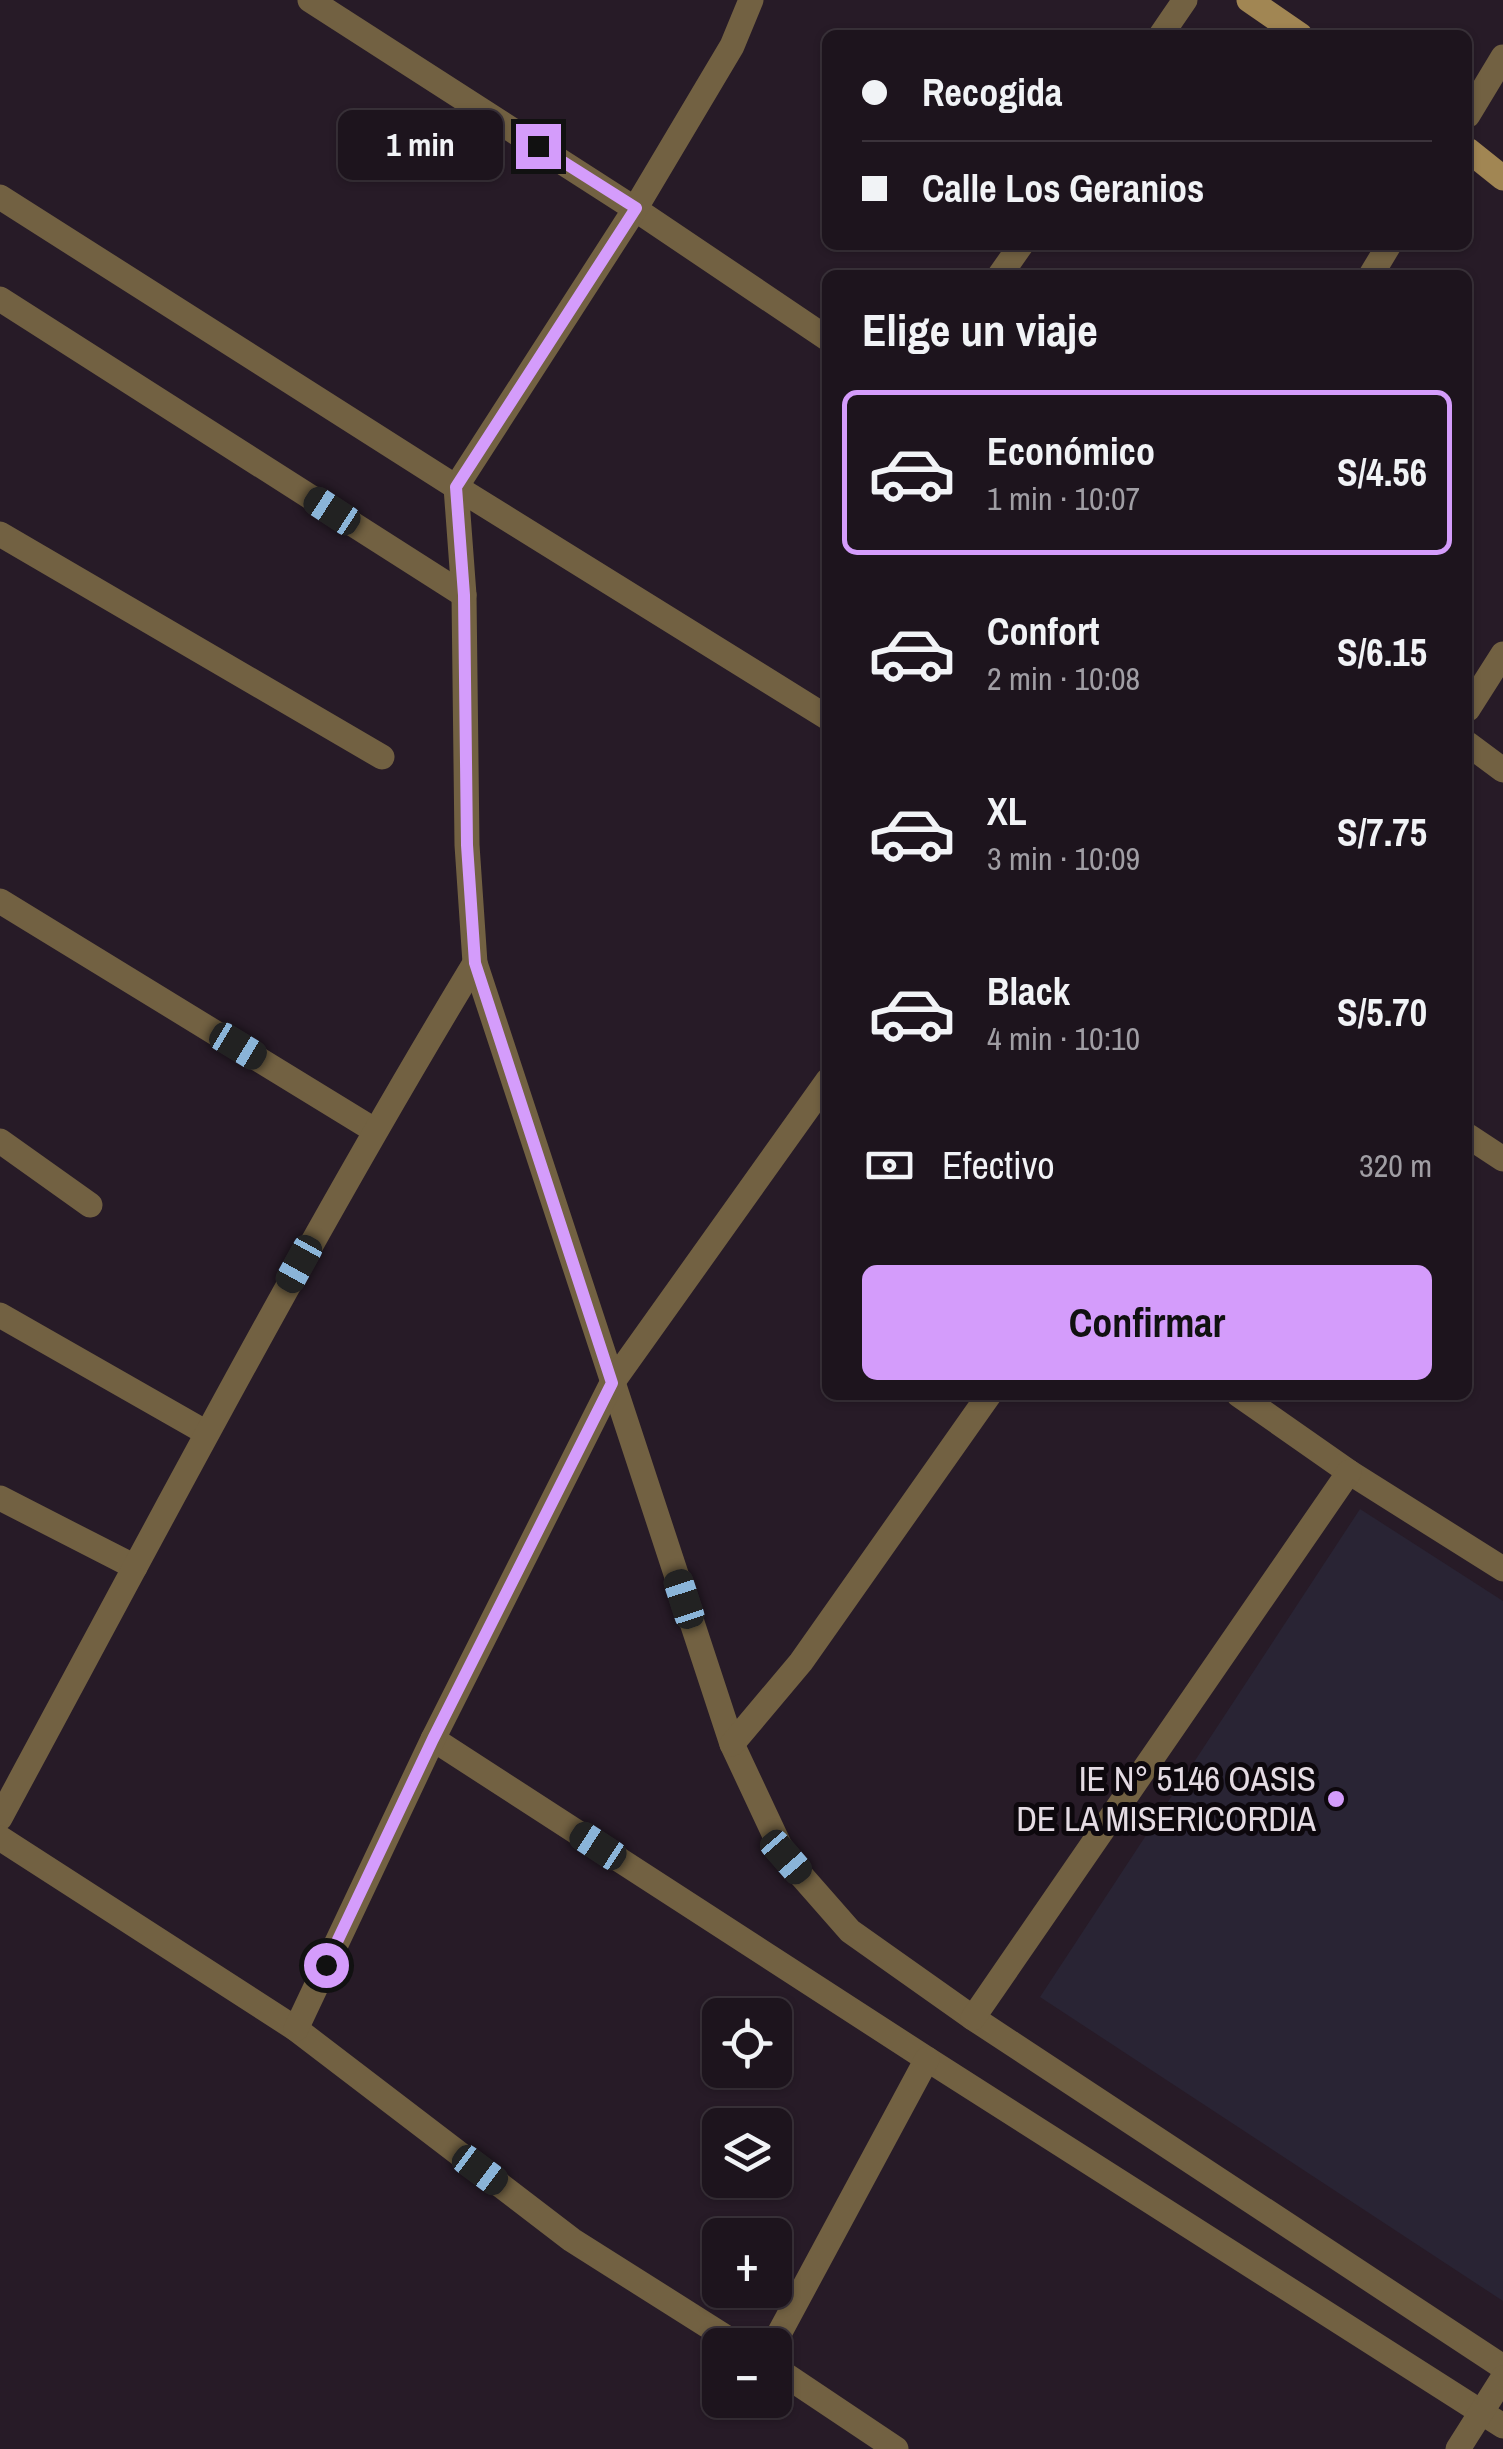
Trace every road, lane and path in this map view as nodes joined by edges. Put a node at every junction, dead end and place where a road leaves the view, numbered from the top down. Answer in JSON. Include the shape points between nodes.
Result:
{"nodes":[{"id":1,"x":310,"y":0,"type":"edge"},
{"id":2,"x":752,"y":0,"type":"edge"},
{"id":3,"x":1185,"y":0,"type":"edge"},
{"id":4,"x":1249,"y":0,"type":"edge"},
{"id":5,"x":1165,"y":30,"type":"edge"},
{"id":6,"x":1293,"y":30,"type":"edge"},
{"id":7,"x":1503,"y":58,"type":"edge"},
{"id":8,"x":1472,"y":108,"type":"edge"},
{"id":9,"x":1472,"y":153,"type":"edge"},
{"id":10,"x":1503,"y":178,"type":"edge"},
{"id":11,"x":0,"y":197,"type":"edge"},
{"id":12,"x":636,"y":208,"type":"junction"},
{"id":13,"x":0,"y":299,"type":"edge"},
{"id":14,"x":822,"y":334,"type":"edge"},
{"id":15,"x":456,"y":487,"type":"junction"},
{"id":16,"x":0,"y":534,"type":"edge"},
{"id":17,"x":464,"y":595,"type":"junction"},
{"id":18,"x":1503,"y":654,"type":"edge"},
{"id":19,"x":1472,"y":704,"type":"edge"},
{"id":20,"x":822,"y":714,"type":"edge"},
{"id":21,"x":1472,"y":747,"type":"edge"},
{"id":22,"x":382,"y":756,"type":"dead end"},
{"id":23,"x":1503,"y":770,"type":"edge"},
{"id":24,"x":0,"y":901,"type":"edge"},
{"id":25,"x":475,"y":963,"type":"junction"},
{"id":26,"x":822,"y":1088,"type":"edge"},
{"id":27,"x":374,"y":1130,"type":"junction"},
{"id":28,"x":1472,"y":1139,"type":"edge"},
{"id":29,"x":0,"y":1141,"type":"edge"},
{"id":30,"x":1503,"y":1159,"type":"edge"},
{"id":31,"x":90,"y":1205,"type":"dead end"},
{"id":32,"x":0,"y":1315,"type":"edge"},
{"id":33,"x":612,"y":1383,"type":"junction"},
{"id":34,"x":985,"y":1400,"type":"edge"},
{"id":35,"x":1246,"y":1400,"type":"edge"},
{"id":36,"x":205,"y":1432,"type":"junction"},
{"id":37,"x":1349,"y":1472,"type":"junction"},
{"id":38,"x":0,"y":1498,"type":"edge"},
{"id":39,"x":135,"y":1567,"type":"junction"},
{"id":40,"x":1503,"y":1569,"type":"edge"},
{"id":41,"x":433,"y":1739,"type":"junction"},
{"id":42,"x":732,"y":1744,"type":"junction"},
{"id":43,"x":0,"y":1818,"type":"edge"},
{"id":44,"x":0,"y":1838,"type":"edge"},
{"id":45,"x":972,"y":2018,"type":"junction"},
{"id":46,"x":296,"y":2029,"type":"junction"},
{"id":47,"x":927,"y":2059,"type":"junction"},
{"id":48,"x":711,"y":2328,"type":"edge"},
{"id":49,"x":781,"y":2328,"type":"edge"},
{"id":50,"x":1503,"y":2367,"type":"edge"},
{"id":51,"x":1503,"y":2378,"type":"edge"},
{"id":52,"x":792,"y":2379,"type":"edge"},
{"id":53,"x":1480,"y":2412,"type":"junction"},
{"id":54,"x":1503,"y":2426,"type":"edge"},
{"id":55,"x":896,"y":2449,"type":"edge"},
{"id":56,"x":1458,"y":2449,"type":"edge"}],
"edges":[{"from":1,"to":12,"type":"street"},
{"from":2,"to":12,"type":"street"},
{"from":3,"to":5,"type":"street"},
{"from":4,"to":6,"type":"street"},
{"from":7,"to":8,"type":"street"},
{"from":9,"to":10,"type":"street"},
{"from":11,"to":15,"type":"street"},
{"from":12,"to":14,"type":"street"},
{"from":12,"to":15,"type":"street"},
{"from":13,"to":17,"type":"street"},
{"from":15,"to":17,"type":"street"},
{"from":15,"to":20,"type":"street"},
{"from":16,"to":22,"type":"street"},
{"from":17,"to":25,"type":"street"},
{"from":18,"to":19,"type":"street"},
{"from":21,"to":23,"type":"street"},
{"from":24,"to":27,"type":"street"},
{"from":25,"to":27,"type":"street"},
{"from":25,"to":33,"type":"street"},
{"from":26,"to":33,"type":"street"},
{"from":27,"to":36,"type":"street"},
{"from":28,"to":30,"type":"street"},
{"from":29,"to":31,"type":"street"},
{"from":32,"to":36,"type":"street"},
{"from":33,"to":41,"type":"street"},
{"from":33,"to":42,"type":"street"},
{"from":34,"to":42,"type":"street","via":[[801,1662]]},
{"from":35,"to":37,"type":"street"},
{"from":36,"to":39,"type":"street"},
{"from":37,"to":40,"type":"street"},
{"from":37,"to":45,"type":"street"},
{"from":38,"to":39,"type":"street"},
{"from":39,"to":43,"type":"street"},
{"from":41,"to":46,"type":"street"},
{"from":41,"to":47,"type":"street"},
{"from":42,"to":45,"type":"street","via":[[786,1857],[824,1902],[850,1931]]},
{"from":44,"to":46,"type":"street"},
{"from":45,"to":50,"type":"street"},
{"from":46,"to":48,"type":"street","via":[[572,2240]]},
{"from":47,"to":49,"type":"street"},
{"from":47,"to":53,"type":"street"},
{"from":51,"to":53,"type":"street"},
{"from":52,"to":55,"type":"street"},
{"from":53,"to":54,"type":"street"},
{"from":53,"to":56,"type":"street"}]}
